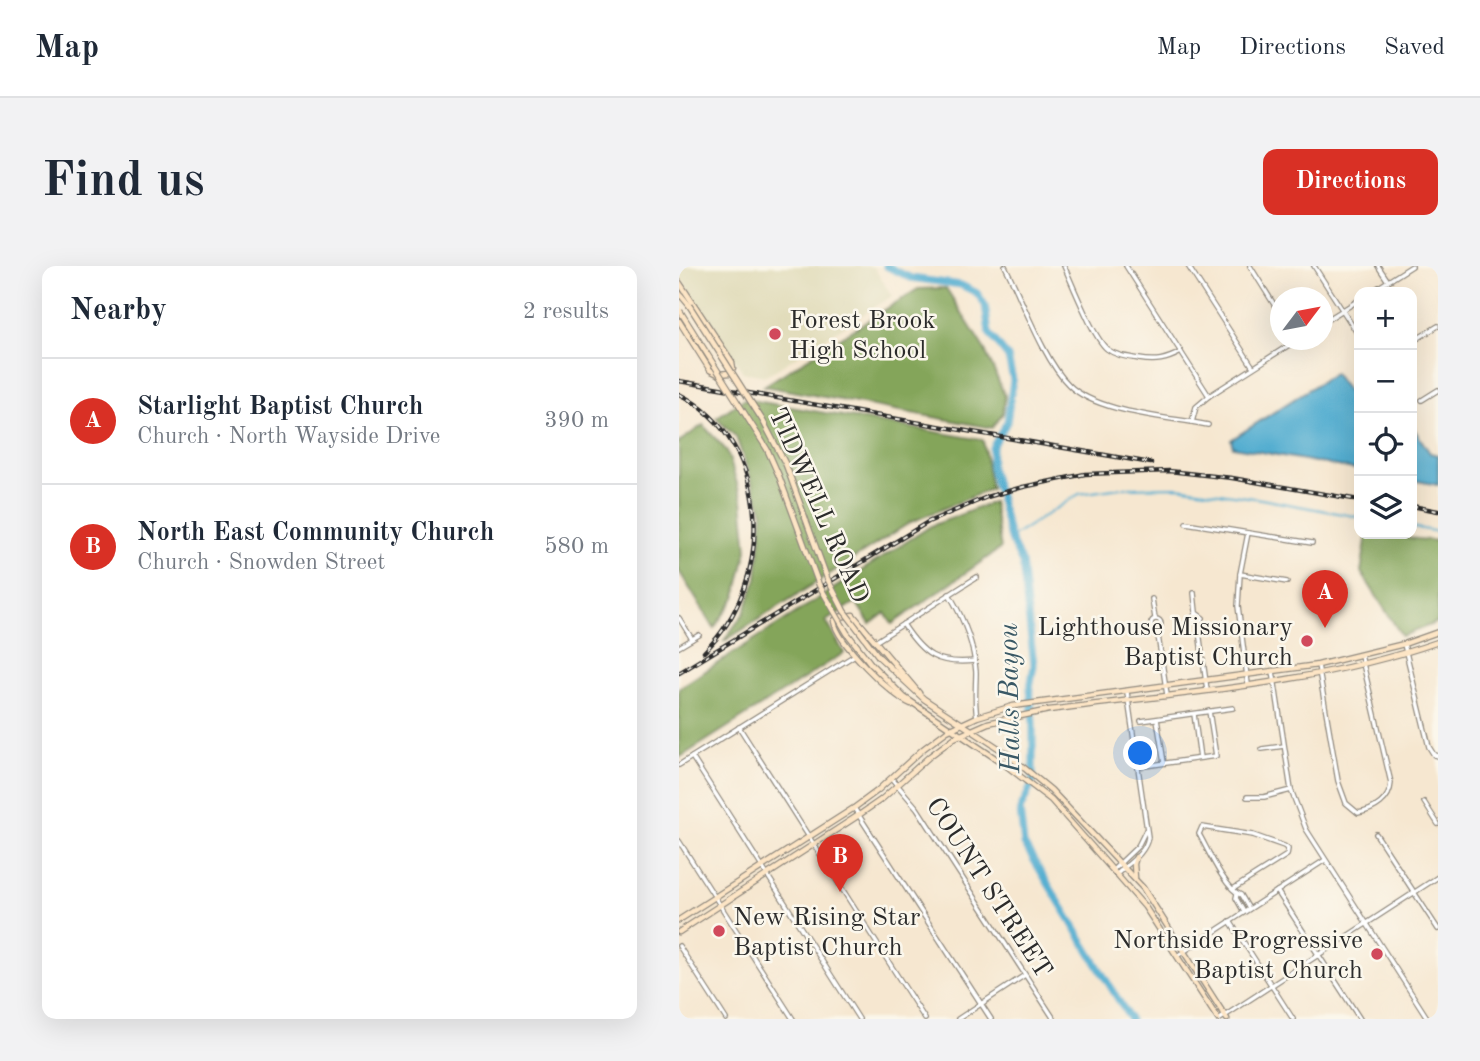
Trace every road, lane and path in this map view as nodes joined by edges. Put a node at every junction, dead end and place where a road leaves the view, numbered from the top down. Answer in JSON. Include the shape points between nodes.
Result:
{"nodes":[{"id":1,"x":1006,"y":266,"type":"edge"},
{"id":2,"x":1064,"y":266,"type":"edge"},
{"id":3,"x":1126,"y":266,"type":"edge"},
{"id":4,"x":1188,"y":266,"type":"edge"},
{"id":5,"x":1250,"y":266,"type":"edge"},
{"id":6,"x":1314,"y":266,"type":"edge"},
{"id":7,"x":1378,"y":266,"type":"edge"},
{"id":8,"x":1412,"y":266,"type":"edge"},
{"id":9,"x":1388,"y":281,"type":"junction"},
{"id":10,"x":679,"y":282,"type":"edge"},
{"id":11,"x":1379,"y":287,"type":"edge"},
{"id":12,"x":679,"y":293,"type":"edge"},
{"id":13,"x":1270,"y":298,"type":"edge"},
{"id":14,"x":1354,"y":303,"type":"edge"},
{"id":15,"x":680,"y":310,"type":"edge"},
{"id":16,"x":1343,"y":310,"type":"junction"},
{"id":17,"x":1333,"y":316,"type":"edge"},
{"id":18,"x":679,"y":321,"type":"edge"},
{"id":19,"x":1438,"y":326,"type":"edge"},
{"id":20,"x":1354,"y":328,"type":"edge"},
{"id":21,"x":1433,"y":329,"type":"junction"},
{"id":22,"x":1438,"y":337,"type":"edge"},
{"id":23,"x":1417,"y":339,"type":"edge"},
{"id":24,"x":1281,"y":350,"type":"edge"},
{"id":25,"x":1181,"y":352,"type":"junction"},
{"id":26,"x":1253,"y":368,"type":"junction"},
{"id":27,"x":1438,"y":390,"type":"edge"},
{"id":28,"x":1209,"y":396,"type":"junction"},
{"id":29,"x":1422,"y":400,"type":"dead end"},
{"id":30,"x":1192,"y":422,"type":"junction"},
{"id":31,"x":1208,"y":425,"type":"dead end"},
{"id":32,"x":1186,"y":523,"type":"dead end"},
{"id":33,"x":1248,"y":533,"type":"junction"},
{"id":34,"x":1312,"y":543,"type":"dead end"},
{"id":35,"x":1240,"y":574,"type":"junction"},
{"id":36,"x":977,"y":577,"type":"dead end"},
{"id":37,"x":1287,"y":582,"type":"dead end"},
{"id":38,"x":1194,"y":593,"type":"dead end"},
{"id":39,"x":949,"y":594,"type":"junction"},
{"id":40,"x":1152,"y":599,"type":"dead end"},
{"id":41,"x":1196,"y":613,"type":"junction"},
{"id":42,"x":679,"y":618,"type":"edge"},
{"id":43,"x":902,"y":624,"type":"junction"},
{"id":44,"x":1198,"y":624,"type":"junction"},
{"id":45,"x":1438,"y":632,"type":"edge"},
{"id":46,"x":699,"y":635,"type":"dead end"},
{"id":47,"x":692,"y":639,"type":"junction"},
{"id":48,"x":875,"y":642,"type":"junction"},
{"id":49,"x":1438,"y":642,"type":"edge"},
{"id":50,"x":1404,"y":644,"type":"junction"},
{"id":51,"x":679,"y":647,"type":"edge"},
{"id":52,"x":1405,"y":653,"type":"junction"},
{"id":53,"x":855,"y":654,"type":"junction"},
{"id":54,"x":1361,"y":655,"type":"junction"},
{"id":55,"x":975,"y":661,"type":"junction"},
{"id":56,"x":1318,"y":665,"type":"junction"},
{"id":57,"x":1362,"y":665,"type":"junction"},
{"id":58,"x":1273,"y":671,"type":"junction"},
{"id":59,"x":1319,"y":673,"type":"junction"},
{"id":60,"x":1247,"y":674,"type":"junction"},
{"id":61,"x":1206,"y":680,"type":"junction"},
{"id":62,"x":1275,"y":680,"type":"junction"},
{"id":63,"x":1248,"y":684,"type":"junction"},
{"id":64,"x":1165,"y":686,"type":"junction"},
{"id":65,"x":1207,"y":690,"type":"junction"},
{"id":66,"x":1127,"y":692,"type":"junction"},
{"id":67,"x":1167,"y":695,"type":"junction"},
{"id":68,"x":924,"y":699,"type":"junction"},
{"id":69,"x":1129,"y":701,"type":"junction"},
{"id":70,"x":918,"y":707,"type":"junction"},
{"id":71,"x":1233,"y":708,"type":"dead end"},
{"id":72,"x":1209,"y":712,"type":"junction"},
{"id":73,"x":1194,"y":714,"type":"junction"},
{"id":74,"x":977,"y":717,"type":"junction"},
{"id":75,"x":1157,"y":719,"type":"junction"},
{"id":76,"x":1142,"y":721,"type":"dead end"},
{"id":77,"x":961,"y":724,"type":"junction"},
{"id":78,"x":739,"y":727,"type":"junction"},
{"id":79,"x":952,"y":729,"type":"junction"},
{"id":80,"x":971,"y":731,"type":"junction"},
{"id":81,"x":961,"y":735,"type":"junction"},
{"id":82,"x":1284,"y":746,"type":"junction"},
{"id":83,"x":1262,"y":749,"type":"dead end"},
{"id":84,"x":1436,"y":756,"type":"edge"},
{"id":85,"x":692,"y":757,"type":"junction"},
{"id":86,"x":1200,"y":758,"type":"junction"},
{"id":87,"x":1164,"y":763,"type":"junction"},
{"id":88,"x":679,"y":765,"type":"edge"},
{"id":89,"x":1138,"y":767,"type":"junction"},
{"id":90,"x":891,"y":779,"type":"junction"},
{"id":91,"x":898,"y":786,"type":"junction"},
{"id":92,"x":1291,"y":790,"type":"junction"},
{"id":93,"x":1247,"y":797,"type":"dead end"},
{"id":94,"x":1424,"y":802,"type":"dead end"},
{"id":95,"x":854,"y":808,"type":"junction"},
{"id":96,"x":859,"y":815,"type":"junction"},
{"id":97,"x":1438,"y":824,"type":"edge"},
{"id":98,"x":1146,"y":830,"type":"junction"},
{"id":99,"x":1376,"y":834,"type":"dead end"},
{"id":100,"x":808,"y":837,"type":"junction"},
{"id":101,"x":679,"y":841,"type":"edge"},
{"id":102,"x":813,"y":845,"type":"junction"},
{"id":103,"x":1136,"y":857,"type":"junction"},
{"id":104,"x":1325,"y":860,"type":"junction"},
{"id":105,"x":1123,"y":864,"type":"junction"},
{"id":106,"x":762,"y":866,"type":"junction"},
{"id":107,"x":1116,"y":871,"type":"junction"},
{"id":108,"x":767,"y":874,"type":"junction"},
{"id":109,"x":1438,"y":877,"type":"edge"},
{"id":110,"x":1135,"y":879,"type":"junction"},
{"id":111,"x":1233,"y":889,"type":"junction"},
{"id":112,"x":1277,"y":891,"type":"junction"},
{"id":113,"x":1414,"y":893,"type":"junction"},
{"id":114,"x":1237,"y":894,"type":"junction"},
{"id":115,"x":715,"y":897,"type":"junction"},
{"id":116,"x":720,"y":905,"type":"junction"},
{"id":117,"x":1249,"y":909,"type":"junction"},
{"id":118,"x":1244,"y":912,"type":"junction"},
{"id":119,"x":679,"y":920,"type":"edge"},
{"id":120,"x":1230,"y":921,"type":"junction"},
{"id":121,"x":1366,"y":924,"type":"junction"},
{"id":122,"x":1438,"y":929,"type":"edge"},
{"id":123,"x":679,"y":932,"type":"edge"},
{"id":124,"x":679,"y":946,"type":"edge"},
{"id":125,"x":1184,"y":951,"type":"junction"},
{"id":126,"x":1318,"y":955,"type":"junction"},
{"id":127,"x":1177,"y":956,"type":"junction"},
{"id":128,"x":1025,"y":975,"type":"junction"},
{"id":129,"x":1271,"y":986,"type":"junction"},
{"id":130,"x":981,"y":1004,"type":"junction"},
{"id":131,"x":1226,"y":1017,"type":"edge"},
{"id":132,"x":726,"y":1019,"type":"edge"},
{"id":133,"x":793,"y":1019,"type":"edge"},
{"id":134,"x":859,"y":1019,"type":"edge"},
{"id":135,"x":925,"y":1019,"type":"edge"},
{"id":136,"x":958,"y":1019,"type":"edge"},
{"id":137,"x":991,"y":1019,"type":"edge"},
{"id":138,"x":1054,"y":1019,"type":"edge"},
{"id":139,"x":1219,"y":1019,"type":"edge"},
{"id":140,"x":1293,"y":1019,"type":"edge"},
{"id":141,"x":1360,"y":1019,"type":"edge"},
{"id":142,"x":1428,"y":1019,"type":"edge"}],
"edges":[{"from":1,"to":30,"type":"street","via":[[1057,371],[1075,390],[1112,407]]},
{"from":2,"to":25,"type":"street","via":[[1107,349],[1151,361]]},
{"from":3,"to":25,"type":"street"},
{"from":4,"to":26,"type":"street"},
{"from":5,"to":13,"type":"street"},
{"from":6,"to":16,"type":"street"},
{"from":7,"to":9,"type":"street"},
{"from":8,"to":9,"type":"street"},
{"from":9,"to":11,"type":"street"},
{"from":10,"to":18,"type":"main road","via":[[732,362],[731,372],[710,370]]},
{"from":12,"to":68,"type":"main road","name":"TIDWELL ROAD","bridge":true,"via":[[764,421],[786,465],[827,579],[853,624],[879,657]]},
{"from":14,"to":16,"type":"street"},
{"from":15,"to":70,"type":"main road","name":"TIDWELL ROAD","bridge":true,"via":[[767,449],[819,585],[847,634],[871,664]]},
{"from":16,"to":17,"type":"street"},
{"from":16,"to":20,"type":"street"},
{"from":19,"to":21,"type":"street"},
{"from":21,"to":22,"type":"street"},
{"from":21,"to":23,"type":"street"},
{"from":24,"to":26,"type":"street"},
{"from":25,"to":28,"type":"street"},
{"from":26,"to":28,"type":"street"},
{"from":27,"to":29,"type":"street"},
{"from":28,"to":30,"type":"street","via":[[1196,408]]},
{"from":30,"to":31,"type":"street"},
{"from":32,"to":33,"type":"street"},
{"from":33,"to":34,"type":"street"},
{"from":33,"to":35,"type":"street"},
{"from":35,"to":37,"type":"street"},
{"from":35,"to":60,"type":"street","via":[[1238,606]]},
{"from":36,"to":39,"type":"street"},
{"from":38,"to":41,"type":"street"},
{"from":39,"to":43,"type":"street"},
{"from":39,"to":55,"type":"street","via":[[967,628]]},
{"from":40,"to":64,"type":"street","via":[[1155,618],[1151,624],[1157,629]]},
{"from":41,"to":44,"type":"street","via":[[1192,619]]},
{"from":41,"to":44,"type":"street","via":[[1203,618]]},
{"from":42,"to":47,"type":"street"},
{"from":43,"to":48,"type":"street"},
{"from":43,"to":55,"type":"street","via":[[928,654],[950,662]]},
{"from":44,"to":61,"type":"street"},
{"from":45,"to":50,"type":"main road"},
{"from":46,"to":47,"type":"street"},
{"from":47,"to":51,"type":"street"},
{"from":48,"to":53,"type":"main road","via":[[853,614],[838,617],[835,628]]},
{"from":48,"to":68,"type":"main road"},
{"from":49,"to":52,"type":"main road"},
{"from":50,"to":52,"type":"street"},
{"from":50,"to":54,"type":"main road"},
{"from":52,"to":57,"type":"main road"},
{"from":52,"to":84,"type":"street","via":[[1429,747]]},
{"from":53,"to":70,"type":"main road","via":[[901,700]]},
{"from":53,"to":78,"type":"street"},
{"from":54,"to":56,"type":"main road"},
{"from":54,"to":57,"type":"street"},
{"from":55,"to":74,"type":"street"},
{"from":56,"to":58,"type":"main road"},
{"from":56,"to":59,"type":"street"},
{"from":57,"to":59,"type":"main road"},
{"from":57,"to":59,"type":"street","via":[[1391,793],[1358,813],[1346,803],[1338,780]]},
{"from":58,"to":60,"type":"main road"},
{"from":58,"to":62,"type":"street"},
{"from":59,"to":62,"type":"main road"},
{"from":60,"to":61,"type":"main road"},
{"from":60,"to":63,"type":"street"},
{"from":61,"to":64,"type":"main road"},
{"from":61,"to":65,"type":"street"},
{"from":62,"to":63,"type":"main road"},
{"from":62,"to":82,"type":"street"},
{"from":63,"to":65,"type":"main road"},
{"from":64,"to":66,"type":"main road"},
{"from":64,"to":67,"type":"street"},
{"from":65,"to":67,"type":"main road"},
{"from":66,"to":69,"type":"street"},
{"from":66,"to":74,"type":"main road","via":[[1013,706]]},
{"from":67,"to":69,"type":"main road"},
{"from":68,"to":77,"type":"main road","name":"TIDWELL ROAD"},
{"from":69,"to":80,"type":"main road","via":[[1013,716]]},
{"from":69,"to":89,"type":"street"},
{"from":70,"to":79,"type":"main road","name":"TIDWELL ROAD"},
{"from":71,"to":72,"type":"street"},
{"from":72,"to":73,"type":"street"},
{"from":72,"to":86,"type":"street","via":[[1216,756]]},
{"from":73,"to":75,"type":"street"},
{"from":73,"to":86,"type":"street"},
{"from":74,"to":77,"type":"main road"},
{"from":75,"to":76,"type":"street"},
{"from":75,"to":87,"type":"street"},
{"from":77,"to":79,"type":"main road"},
{"from":77,"to":80,"type":"main road","name":"TIDWELL ROAD"},
{"from":78,"to":85,"type":"street"},
{"from":78,"to":100,"type":"street"},
{"from":79,"to":81,"type":"main road","name":"TIDWELL ROAD"},
{"from":79,"to":90,"type":"main road"},
{"from":80,"to":81,"type":"main road"},
{"from":80,"to":105,"type":"main road","name":"TIDWELL ROAD","via":[[1051,789]]},
{"from":81,"to":91,"type":"main road"},
{"from":81,"to":107,"type":"main road","name":"TIDWELL ROAD","via":[[1051,800]]},
{"from":82,"to":83,"type":"street"},
{"from":82,"to":92,"type":"street"},
{"from":85,"to":88,"type":"street"},
{"from":85,"to":106,"type":"street"},
{"from":86,"to":87,"type":"street"},
{"from":87,"to":89,"type":"street"},
{"from":89,"to":98,"type":"street"},
{"from":90,"to":91,"type":"street","name":"COUNT STREET"},
{"from":90,"to":95,"type":"main road"},
{"from":91,"to":96,"type":"main road"},
{"from":91,"to":128,"type":"street","name":"COUNT STREET","via":[[917,808]]},
{"from":92,"to":93,"type":"street"},
{"from":92,"to":104,"type":"street","via":[[1306,829]]},
{"from":94,"to":97,"type":"street"},
{"from":95,"to":96,"type":"street"},
{"from":95,"to":100,"type":"main road"},
{"from":96,"to":102,"type":"main road"},
{"from":96,"to":130,"type":"street"},
{"from":98,"to":103,"type":"street","via":[[1147,842]]},
{"from":98,"to":105,"type":"street"},
{"from":99,"to":113,"type":"street"},
{"from":100,"to":102,"type":"street"},
{"from":100,"to":106,"type":"main road"},
{"from":101,"to":115,"type":"street"},
{"from":102,"to":108,"type":"main road"},
{"from":102,"to":135,"type":"street"},
{"from":103,"to":105,"type":"street"},
{"from":103,"to":110,"type":"main road"},
{"from":104,"to":112,"type":"street"},
{"from":104,"to":121,"type":"street"},
{"from":105,"to":107,"type":"street"},
{"from":105,"to":110,"type":"main road","name":"TIDWELL ROAD"},
{"from":106,"to":108,"type":"street"},
{"from":106,"to":115,"type":"main road"},
{"from":107,"to":127,"type":"main road","name":"TIDWELL ROAD"},
{"from":108,"to":116,"type":"main road"},
{"from":108,"to":134,"type":"street"},
{"from":109,"to":113,"type":"street"},
{"from":110,"to":125,"type":"main road","name":"TIDWELL ROAD"},
{"from":111,"to":111,"type":"street","via":[[1199,834],[1202,827],[1253,835],[1288,849],[1287,855]]},
{"from":111,"to":114,"type":"street"},
{"from":112,"to":117,"type":"street"},
{"from":112,"to":126,"type":"street"},
{"from":113,"to":121,"type":"street"},
{"from":113,"to":122,"type":"street"},
{"from":114,"to":117,"type":"street"},
{"from":114,"to":118,"type":"street"},
{"from":115,"to":116,"type":"street"},
{"from":115,"to":119,"type":"main road"},
{"from":116,"to":123,"type":"main road"},
{"from":116,"to":133,"type":"street"},
{"from":117,"to":118,"type":"street"},
{"from":118,"to":120,"type":"street"},
{"from":120,"to":125,"type":"street"},
{"from":120,"to":129,"type":"street"},
{"from":121,"to":126,"type":"street"},
{"from":121,"to":142,"type":"street"},
{"from":124,"to":132,"type":"street"},
{"from":125,"to":127,"type":"street"},
{"from":125,"to":131,"type":"main road","name":"TIDWELL ROAD"},
{"from":126,"to":129,"type":"street"},
{"from":126,"to":141,"type":"street"},
{"from":127,"to":139,"type":"main road","name":"TIDWELL ROAD"},
{"from":128,"to":130,"type":"street"},
{"from":128,"to":138,"type":"street","name":"COUNT STREET"},
{"from":129,"to":131,"type":"street"},
{"from":129,"to":140,"type":"street"},
{"from":130,"to":136,"type":"street"},
{"from":130,"to":137,"type":"street"},
{"from":131,"to":139,"type":"street"}]}
